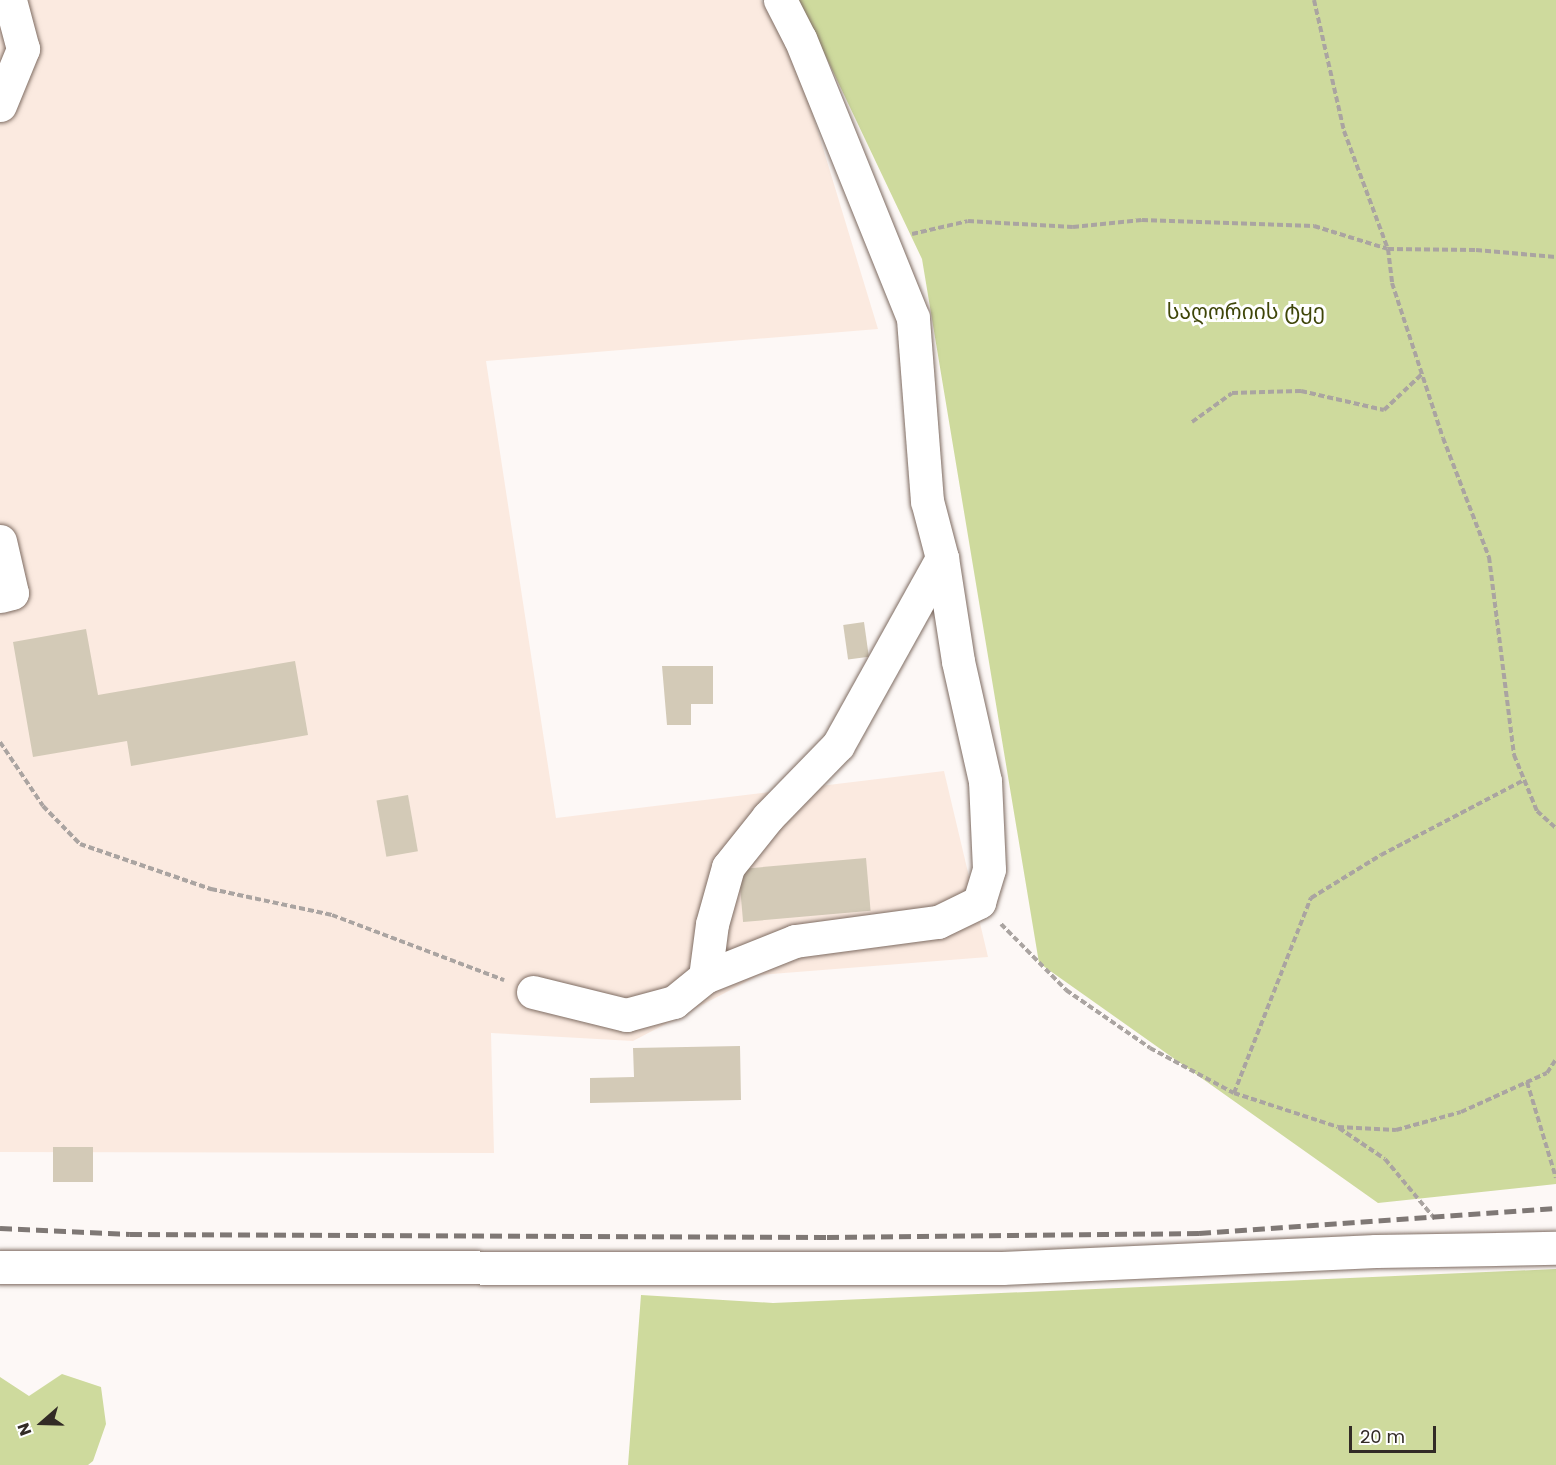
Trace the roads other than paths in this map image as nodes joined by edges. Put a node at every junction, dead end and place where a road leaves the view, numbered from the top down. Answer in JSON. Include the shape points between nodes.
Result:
{"nodes":[{"id":1,"x":10,"y":0,"type":"edge"},
{"id":2,"x":780,"y":0,"type":"edge"},
{"id":3,"x":11,"y":51,"type":"edge"},
{"id":4,"x":0,"y":105,"type":"edge"},
{"id":5,"x":0,"y":541,"type":"edge"},
{"id":6,"x":942,"y":558,"type":"junction"},
{"id":7,"x":0,"y":596,"type":"edge"},
{"id":8,"x":705,"y":977,"type":"junction"},
{"id":9,"x":533,"y":992,"type":"road end"},
{"id":10,"x":1556,"y":1248,"type":"edge"},
{"id":11,"x":0,"y":1267,"type":"edge"}],
"edges":[{"from":1,"to":3,"type":"street"},
{"from":2,"to":6,"type":"street","via":[[800,39],[913,318],[927,501]]},
{"from":3,"to":4,"type":"street"},
{"from":5,"to":7,"type":"street","via":[[12,593]]},
{"from":6,"to":8,"type":"street","via":[[838,745],[768,817],[728,867],[712,924]]},
{"from":6,"to":8,"type":"street","via":[[958,661],[985,781],[988,869],[979,902],[938,922],[795,941]]},
{"from":8,"to":9,"type":"street","via":[[674,1002],[626,1015]]},
{"from":10,"to":11,"type":"street","via":[[978,1268]]}]}
